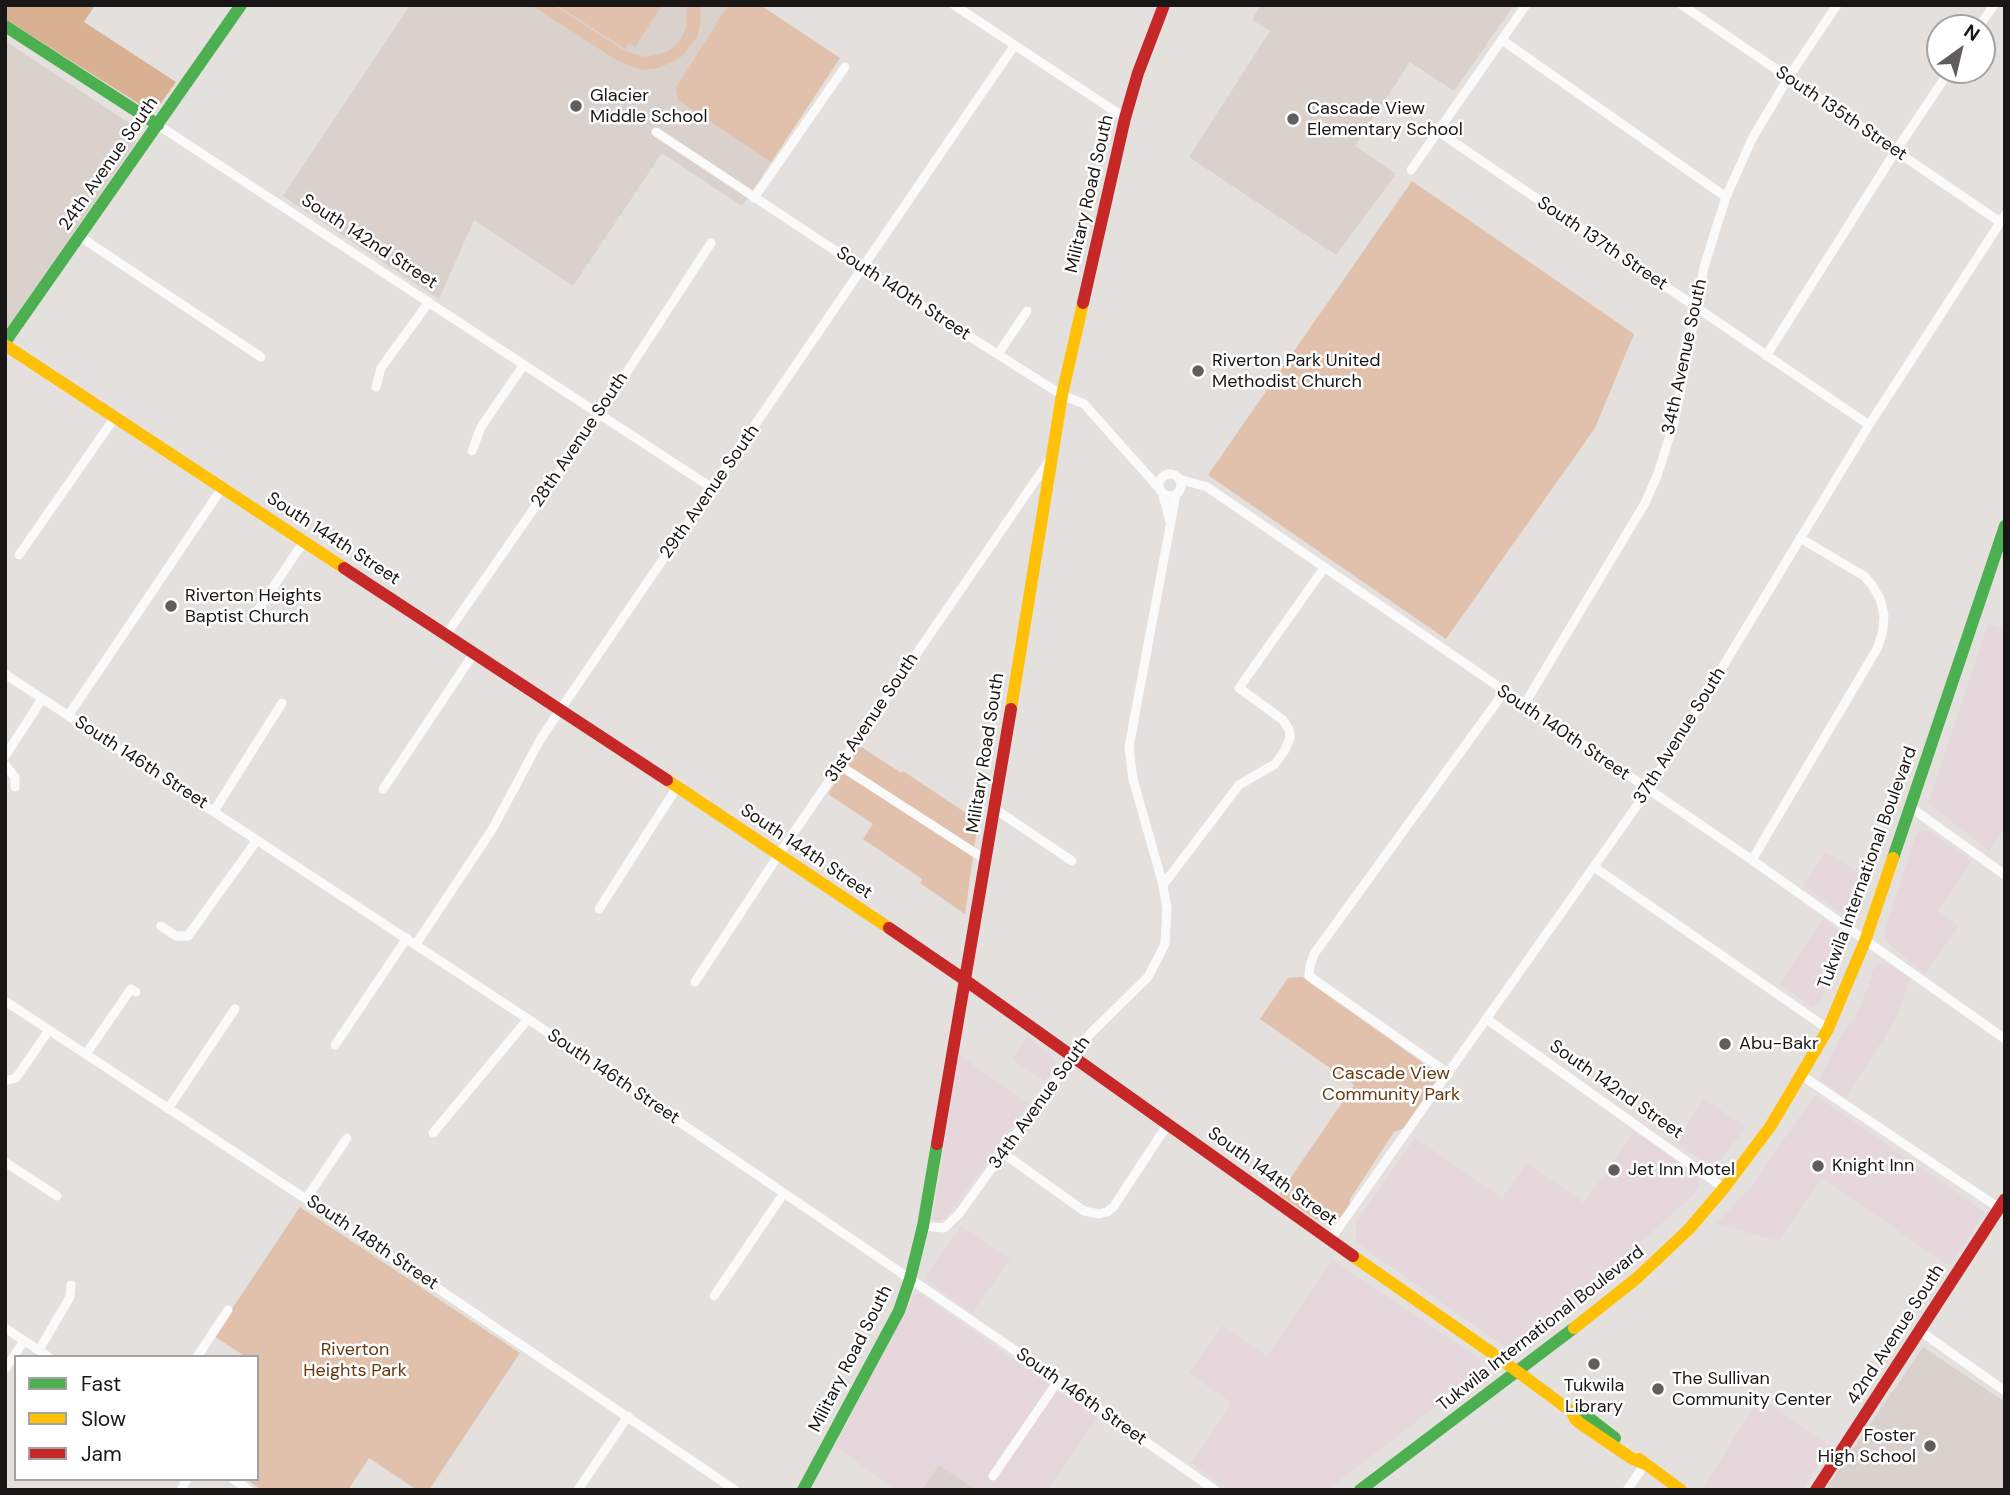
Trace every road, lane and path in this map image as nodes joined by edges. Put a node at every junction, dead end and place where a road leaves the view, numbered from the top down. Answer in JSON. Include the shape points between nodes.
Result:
{"nodes":[{"id":1,"x":241,"y":5,"type":"edge"},
{"id":2,"x":954,"y":5,"type":"edge"},
{"id":3,"x":1164,"y":5,"type":"edge"},
{"id":4,"x":1525,"y":5,"type":"edge"},
{"id":5,"x":1682,"y":5,"type":"edge"},
{"id":6,"x":1838,"y":5,"type":"edge"},
{"id":7,"x":5,"y":26,"type":"edge"},
{"id":8,"x":1502,"y":40,"type":"junction"},
{"id":9,"x":1014,"y":46,"type":"junction"},
{"id":10,"x":845,"y":67,"type":"dead end"},
{"id":11,"x":1788,"y":78,"type":"junction"},
{"id":12,"x":1941,"y":84,"type":"edge"},
{"id":13,"x":1125,"y":118,"type":"junction"},
{"id":14,"x":158,"y":125,"type":"junction"},
{"id":15,"x":656,"y":132,"type":"dead end"},
{"id":16,"x":1438,"y":132,"type":"junction"},
{"id":17,"x":1895,"y":152,"type":"junction"},
{"id":18,"x":1411,"y":170,"type":"dead end"},
{"id":19,"x":1726,"y":197,"type":"junction"},
{"id":20,"x":754,"y":198,"type":"junction"},
{"id":21,"x":2002,"y":219,"type":"edge"},
{"id":22,"x":79,"y":236,"type":"junction"},
{"id":23,"x":711,"y":243,"type":"dead end"},
{"id":24,"x":863,"y":269,"type":"junction"},
{"id":25,"x":429,"y":302,"type":"junction"},
{"id":26,"x":1696,"y":308,"type":"junction"},
{"id":27,"x":1027,"y":312,"type":"dead end"},
{"id":28,"x":5,"y":344,"type":"edge"},
{"id":29,"x":998,"y":354,"type":"junction"},
{"id":30,"x":1766,"y":356,"type":"junction"},
{"id":31,"x":261,"y":357,"type":"dead end"},
{"id":32,"x":523,"y":366,"type":"junction"},
{"id":33,"x":376,"y":387,"type":"dead end"},
{"id":34,"x":1062,"y":395,"type":"junction"},
{"id":35,"x":599,"y":415,"type":"junction"},
{"id":36,"x":115,"y":417,"type":"junction"},
{"id":37,"x":1870,"y":425,"type":"junction"},
{"id":38,"x":472,"y":451,"type":"dead end"},
{"id":39,"x":1052,"y":456,"type":"junction"},
{"id":40,"x":1140,"y":465,"type":"junction"},
{"id":41,"x":1162,"y":477,"type":"junction"},
{"id":42,"x":1181,"y":485,"type":"junction"},
{"id":43,"x":222,"y":488,"type":"junction"},
{"id":44,"x":712,"y":488,"type":"junction"},
{"id":45,"x":1161,"y":491,"type":"junction"},
{"id":46,"x":2005,"y":526,"type":"edge"},
{"id":47,"x":1171,"y":527,"type":"junction"},
{"id":48,"x":1800,"y":538,"type":"junction"},
{"id":49,"x":304,"y":541,"type":"junction"},
{"id":50,"x":19,"y":555,"type":"dead end"},
{"id":51,"x":1324,"y":568,"type":"junction"},
{"id":52,"x":256,"y":612,"type":"dead end"},
{"id":53,"x":446,"y":635,"type":"junction"},
{"id":54,"x":474,"y":653,"type":"junction"},
{"id":55,"x":5,"y":674,"type":"edge"},
{"id":56,"x":1504,"y":692,"type":"junction"},
{"id":57,"x":42,"y":699,"type":"junction"},
{"id":58,"x":282,"y":703,"type":"dead end"},
{"id":59,"x":1524,"y":705,"type":"junction"},
{"id":60,"x":560,"y":710,"type":"junction"},
{"id":61,"x":68,"y":716,"type":"junction"},
{"id":62,"x":5,"y":756,"type":"edge"},
{"id":63,"x":5,"y":765,"type":"edge"},
{"id":64,"x":839,"y":765,"type":"junction"},
{"id":65,"x":15,"y":787,"type":"dead end"},
{"id":66,"x":677,"y":787,"type":"junction"},
{"id":67,"x":383,"y":789,"type":"dead end"},
{"id":68,"x":1648,"y":790,"type":"junction"},
{"id":69,"x":1910,"y":807,"type":"junction"},
{"id":70,"x":995,"y":809,"type":"junction"},
{"id":71,"x":214,"y":811,"type":"junction"},
{"id":72,"x":257,"y":840,"type":"junction"},
{"id":73,"x":779,"y":854,"type":"junction"},
{"id":74,"x":986,"y":860,"type":"junction"},
{"id":75,"x":1752,"y":860,"type":"junction"},
{"id":76,"x":1072,"y":861,"type":"dead end"},
{"id":77,"x":1594,"y":867,"type":"junction"},
{"id":78,"x":2005,"y":875,"type":"edge"},
{"id":79,"x":1163,"y":885,"type":"junction"},
{"id":80,"x":598,"y":909,"type":"dead end"},
{"id":81,"x":160,"y":926,"type":"dead end"},
{"id":82,"x":407,"y":938,"type":"junction"},
{"id":83,"x":1865,"y":941,"type":"junction"},
{"id":84,"x":416,"y":944,"type":"junction"},
{"id":85,"x":965,"y":980,"type":"junction"},
{"id":86,"x":695,"y":982,"type":"dead end"},
{"id":87,"x":136,"y":992,"type":"dead end"},
{"id":88,"x":5,"y":1001,"type":"edge"},
{"id":89,"x":235,"y":1009,"type":"dead end"},
{"id":90,"x":528,"y":1019,"type":"junction"},
{"id":91,"x":1488,"y":1020,"type":"junction"},
{"id":92,"x":1828,"y":1029,"type":"junction"},
{"id":93,"x":50,"y":1030,"type":"junction"},
{"id":94,"x":2005,"y":1038,"type":"edge"},
{"id":95,"x":335,"y":1045,"type":"dead end"},
{"id":96,"x":86,"y":1054,"type":"junction"},
{"id":97,"x":1072,"y":1056,"type":"junction"},
{"id":98,"x":1449,"y":1073,"type":"junction"},
{"id":99,"x":1801,"y":1075,"type":"junction"},
{"id":100,"x":5,"y":1082,"type":"edge"},
{"id":101,"x":168,"y":1109,"type":"junction"},
{"id":102,"x":1168,"y":1124,"type":"junction"},
{"id":103,"x":433,"y":1133,"type":"dead end"},
{"id":104,"x":347,"y":1138,"type":"dead end"},
{"id":105,"x":1003,"y":1153,"type":"junction"},
{"id":106,"x":5,"y":1163,"type":"edge"},
{"id":107,"x":1724,"y":1188,"type":"junction"},
{"id":108,"x":784,"y":1193,"type":"junction"},
{"id":109,"x":57,"y":1196,"type":"dead end"},
{"id":110,"x":306,"y":1199,"type":"junction"},
{"id":111,"x":2002,"y":1203,"type":"edge"},
{"id":112,"x":923,"y":1226,"type":"junction"},
{"id":113,"x":1330,"y":1240,"type":"junction"},
{"id":114,"x":910,"y":1279,"type":"junction"},
{"id":115,"x":72,"y":1285,"type":"dead end"},
{"id":116,"x":715,"y":1296,"type":"dead end"},
{"id":117,"x":228,"y":1310,"type":"dead end"},
{"id":118,"x":5,"y":1328,"type":"edge"},
{"id":119,"x":1920,"y":1331,"type":"junction"},
{"id":120,"x":24,"y":1341,"type":"junction"},
{"id":121,"x":39,"y":1350,"type":"junction"},
{"id":122,"x":14,"y":1355,"type":"edge"},
{"id":123,"x":46,"y":1355,"type":"edge"},
{"id":124,"x":198,"y":1355,"type":"edge"},
{"id":125,"x":1518,"y":1372,"type":"junction"},
{"id":126,"x":1058,"y":1381,"type":"junction"},
{"id":127,"x":2005,"y":1391,"type":"edge"},
{"id":128,"x":628,"y":1416,"type":"junction"},
{"id":129,"x":1644,"y":1464,"type":"junction"},
{"id":130,"x":993,"y":1476,"type":"dead end"},
{"id":131,"x":578,"y":1490,"type":"edge"},
{"id":132,"x":735,"y":1490,"type":"edge"},
{"id":133,"x":803,"y":1490,"type":"edge"},
{"id":134,"x":1215,"y":1490,"type":"edge"},
{"id":135,"x":1360,"y":1490,"type":"edge"},
{"id":136,"x":1627,"y":1490,"type":"edge"},
{"id":137,"x":1681,"y":1490,"type":"edge"},
{"id":138,"x":1816,"y":1490,"type":"edge"}],
"edges":[{"from":1,"to":14,"type":"street","name":"24th Avenue South"},
{"from":2,"to":9,"type":"street"},
{"from":3,"to":13,"type":"street","name":"Military Road South"},
{"from":4,"to":8,"type":"street"},
{"from":5,"to":11,"type":"street","name":"South 135th Street"},
{"from":6,"to":11,"type":"street","name":"34th Avenue South"},
{"from":7,"to":14,"type":"street","name":"South 142nd Street"},
{"from":8,"to":16,"type":"street"},
{"from":8,"to":19,"type":"street"},
{"from":9,"to":13,"type":"street"},
{"from":9,"to":24,"type":"street","name":"29th Avenue South"},
{"from":10,"to":20,"type":"street"},
{"from":11,"to":17,"type":"street","name":"South 135th Street"},
{"from":11,"to":19,"type":"street","name":"34th Avenue South","via":[[1752,139]]},
{"from":12,"to":17,"type":"street"},
{"from":13,"to":34,"type":"street","name":"Military Road South"},
{"from":14,"to":22,"type":"street","name":"24th Avenue South"},
{"from":14,"to":25,"type":"street","name":"South 142nd Street"},
{"from":15,"to":20,"type":"street","name":"South 140th Street"},
{"from":16,"to":18,"type":"street"},
{"from":16,"to":26,"type":"street","name":"South 137th Street"},
{"from":17,"to":21,"type":"street","name":"South 135th Street"},
{"from":17,"to":30,"type":"street"},
{"from":19,"to":26,"type":"street","name":"34th Avenue South"},
{"from":20,"to":24,"type":"street","name":"South 140th Street"},
{"from":21,"to":37,"type":"street","name":"37th Avenue South"},
{"from":22,"to":28,"type":"street","name":"24th Avenue South"},
{"from":22,"to":31,"type":"street"},
{"from":23,"to":35,"type":"street","name":"28th Avenue South"},
{"from":24,"to":29,"type":"street","name":"South 140th Street"},
{"from":24,"to":44,"type":"street","name":"29th Avenue South"},
{"from":25,"to":32,"type":"street","name":"South 142nd Street"},
{"from":25,"to":33,"type":"street","via":[[381,368]]},
{"from":26,"to":30,"type":"street","name":"South 137th Street"},
{"from":26,"to":59,"type":"street","name":"34th Avenue South","via":[[1674,424],[1649,494]]},
{"from":27,"to":29,"type":"street"},
{"from":28,"to":36,"type":"street","name":"South 144th Street"},
{"from":29,"to":34,"type":"street","name":"South 140th Street"},
{"from":30,"to":37,"type":"street","name":"South 137th Street"},
{"from":32,"to":35,"type":"street","name":"South 142nd Street"},
{"from":32,"to":38,"type":"street","via":[[481,427]]},
{"from":34,"to":39,"type":"street","name":"Military Road South"},
{"from":34,"to":40,"type":"street","name":"South 140th Street","via":[[1084,404]]},
{"from":35,"to":44,"type":"street","name":"South 142nd Street"},
{"from":35,"to":53,"type":"street","name":"28th Avenue South"},
{"from":36,"to":43,"type":"street","name":"South 144th Street"},
{"from":36,"to":50,"type":"street"},
{"from":37,"to":48,"type":"street","name":"37th Avenue South"},
{"from":39,"to":64,"type":"street","name":"31st Avenue South"},
{"from":39,"to":70,"type":"street","name":"Military Road South"},
{"from":40,"to":41,"type":"street","name":"South 140th Street"},
{"from":40,"to":45,"type":"street","name":"South 140th Street"},
{"from":41,"to":42,"type":"street","via":[[1170,474]]},
{"from":41,"to":45,"type":"street"},
{"from":42,"to":45,"type":"street","via":[[1170,497]]},
{"from":42,"to":47,"type":"street","name":"34th Avenue South"},
{"from":42,"to":51,"type":"street","name":"South 140th Street","via":[[1199,482],[1208,486]]},
{"from":43,"to":49,"type":"street","name":"South 144th Street"},
{"from":43,"to":61,"type":"street"},
{"from":44,"to":60,"type":"street","name":"29th Avenue South"},
{"from":45,"to":47,"type":"street"},
{"from":46,"to":69,"type":"street","name":"Tukwila International Boulevard"},
{"from":47,"to":79,"type":"street","name":"34th Avenue South","via":[[1129,747],[1133,779]]},
{"from":48,"to":68,"type":"street","name":"37th Avenue South"},
{"from":48,"to":75,"type":"street","via":[[1864,576],[1880,599],[1883,630],[1878,647]]},
{"from":49,"to":52,"type":"street"},
{"from":49,"to":53,"type":"street","name":"South 144th Street"},
{"from":51,"to":56,"type":"street","name":"South 140th Street"},
{"from":51,"to":79,"type":"street","via":[[1239,688],[1283,720],[1290,738],[1285,750],[1275,764],[1239,785]]},
{"from":53,"to":54,"type":"street","name":"South 144th Street"},
{"from":54,"to":60,"type":"street","name":"South 144th Street"},
{"from":54,"to":67,"type":"street"},
{"from":55,"to":57,"type":"street","name":"South 146th Street"},
{"from":56,"to":59,"type":"street","name":"South 140th Street"},
{"from":56,"to":98,"type":"street","via":[[1314,954],[1309,976]]},
{"from":57,"to":61,"type":"street","name":"South 146th Street"},
{"from":57,"to":62,"type":"street"},
{"from":58,"to":71,"type":"street"},
{"from":59,"to":68,"type":"street","name":"South 140th Street"},
{"from":60,"to":66,"type":"street","name":"South 144th Street"},
{"from":60,"to":84,"type":"street","name":"29th Avenue South","via":[[493,828]]},
{"from":61,"to":71,"type":"street","name":"South 146th Street"},
{"from":63,"to":65,"type":"street","via":[[15,777]]},
{"from":64,"to":73,"type":"street","name":"31st Avenue South"},
{"from":64,"to":74,"type":"street"},
{"from":66,"to":73,"type":"street","name":"South 144th Street"},
{"from":66,"to":80,"type":"street"},
{"from":68,"to":75,"type":"street","name":"South 140th Street"},
{"from":68,"to":77,"type":"street","name":"37th Avenue South"},
{"from":69,"to":78,"type":"street"},
{"from":69,"to":83,"type":"street","name":"Tukwila International Boulevard"},
{"from":70,"to":74,"type":"street","name":"Military Road South"},
{"from":70,"to":76,"type":"street"},
{"from":71,"to":72,"type":"street","name":"South 146th Street"},
{"from":72,"to":81,"type":"street","via":[[188,936],[176,936]]},
{"from":72,"to":82,"type":"street","name":"South 146th Street"},
{"from":73,"to":85,"type":"street","name":"South 144th Street"},
{"from":73,"to":86,"type":"street","name":"31st Avenue South"},
{"from":74,"to":85,"type":"street","name":"Military Road South"},
{"from":75,"to":83,"type":"street","name":"South 140th Street"},
{"from":77,"to":91,"type":"street","name":"37th Avenue South"},
{"from":77,"to":92,"type":"street"},
{"from":79,"to":97,"type":"street","name":"34th Avenue South","via":[[1168,927],[1158,960],[1140,986]]},
{"from":82,"to":84,"type":"street","name":"South 146th Street"},
{"from":82,"to":95,"type":"street"},
{"from":83,"to":92,"type":"street","name":"Tukwila International Boulevard"},
{"from":83,"to":94,"type":"street","name":"South 140th Street"},
{"from":84,"to":90,"type":"street","name":"South 146th Street"},
{"from":85,"to":97,"type":"street","name":"South 144th Street"},
{"from":85,"to":112,"type":"street","name":"Military Road South"},
{"from":87,"to":96,"type":"street","via":[[131,989]]},
{"from":88,"to":93,"type":"street","name":"South 148th Street"},
{"from":89,"to":101,"type":"street"},
{"from":90,"to":103,"type":"street"},
{"from":90,"to":108,"type":"street","name":"South 146th Street"},
{"from":91,"to":98,"type":"street","name":"37th Avenue South"},
{"from":91,"to":107,"type":"street","name":"South 142nd Street"},
{"from":92,"to":99,"type":"street","name":"Tukwila International Boulevard"},
{"from":93,"to":96,"type":"street","name":"South 148th Street"},
{"from":93,"to":100,"type":"street","via":[[16,1078]]},
{"from":96,"to":101,"type":"street","name":"South 148th Street"},
{"from":97,"to":102,"type":"street","name":"South 144th Street"},
{"from":97,"to":105,"type":"street","name":"34th Avenue South"},
{"from":98,"to":113,"type":"street","name":"37th Avenue South"},
{"from":99,"to":107,"type":"street","name":"Tukwila International Boulevard","via":[[1770,1127]]},
{"from":99,"to":111,"type":"street"},
{"from":101,"to":110,"type":"street","name":"South 148th Street"},
{"from":102,"to":105,"type":"street","via":[[1114,1206],[1099,1214],[1084,1211]]},
{"from":102,"to":113,"type":"street","name":"South 144th Street"},
{"from":104,"to":110,"type":"street"},
{"from":105,"to":112,"type":"street","name":"34th Avenue South","via":[[950,1224],[944,1228]]},
{"from":106,"to":109,"type":"street"},
{"from":107,"to":125,"type":"street","name":"Tukwila International Boulevard","via":[[1684,1235],[1637,1278]]},
{"from":108,"to":114,"type":"street","name":"South 146th Street"},
{"from":108,"to":116,"type":"street"},
{"from":110,"to":128,"type":"street","name":"South 148th Street"},
{"from":111,"to":119,"type":"street","name":"42nd Avenue South"},
{"from":112,"to":114,"type":"street","name":"Military Road South"},
{"from":113,"to":125,"type":"street","name":"South 144th Street"},
{"from":114,"to":126,"type":"street","name":"South 146th Street"},
{"from":114,"to":133,"type":"street","name":"Military Road South","via":[[881,1347]]},
{"from":115,"to":121,"type":"street"},
{"from":117,"to":124,"type":"street"},
{"from":118,"to":120,"type":"street"},
{"from":119,"to":127,"type":"street"},
{"from":119,"to":138,"type":"street","name":"42nd Avenue South"},
{"from":120,"to":121,"type":"street"},
{"from":120,"to":122,"type":"street"},
{"from":121,"to":123,"type":"street"},
{"from":125,"to":129,"type":"street","name":"South 144th Street","via":[[1572,1412],[1581,1424]]},
{"from":125,"to":135,"type":"street","name":"Tukwila International Boulevard"},
{"from":126,"to":130,"type":"street"},
{"from":126,"to":134,"type":"street","name":"South 146th Street"},
{"from":128,"to":131,"type":"street"},
{"from":128,"to":132,"type":"street","name":"South 148th Street"},
{"from":129,"to":136,"type":"street"},
{"from":129,"to":137,"type":"street","name":"South 144th Street"}]}
